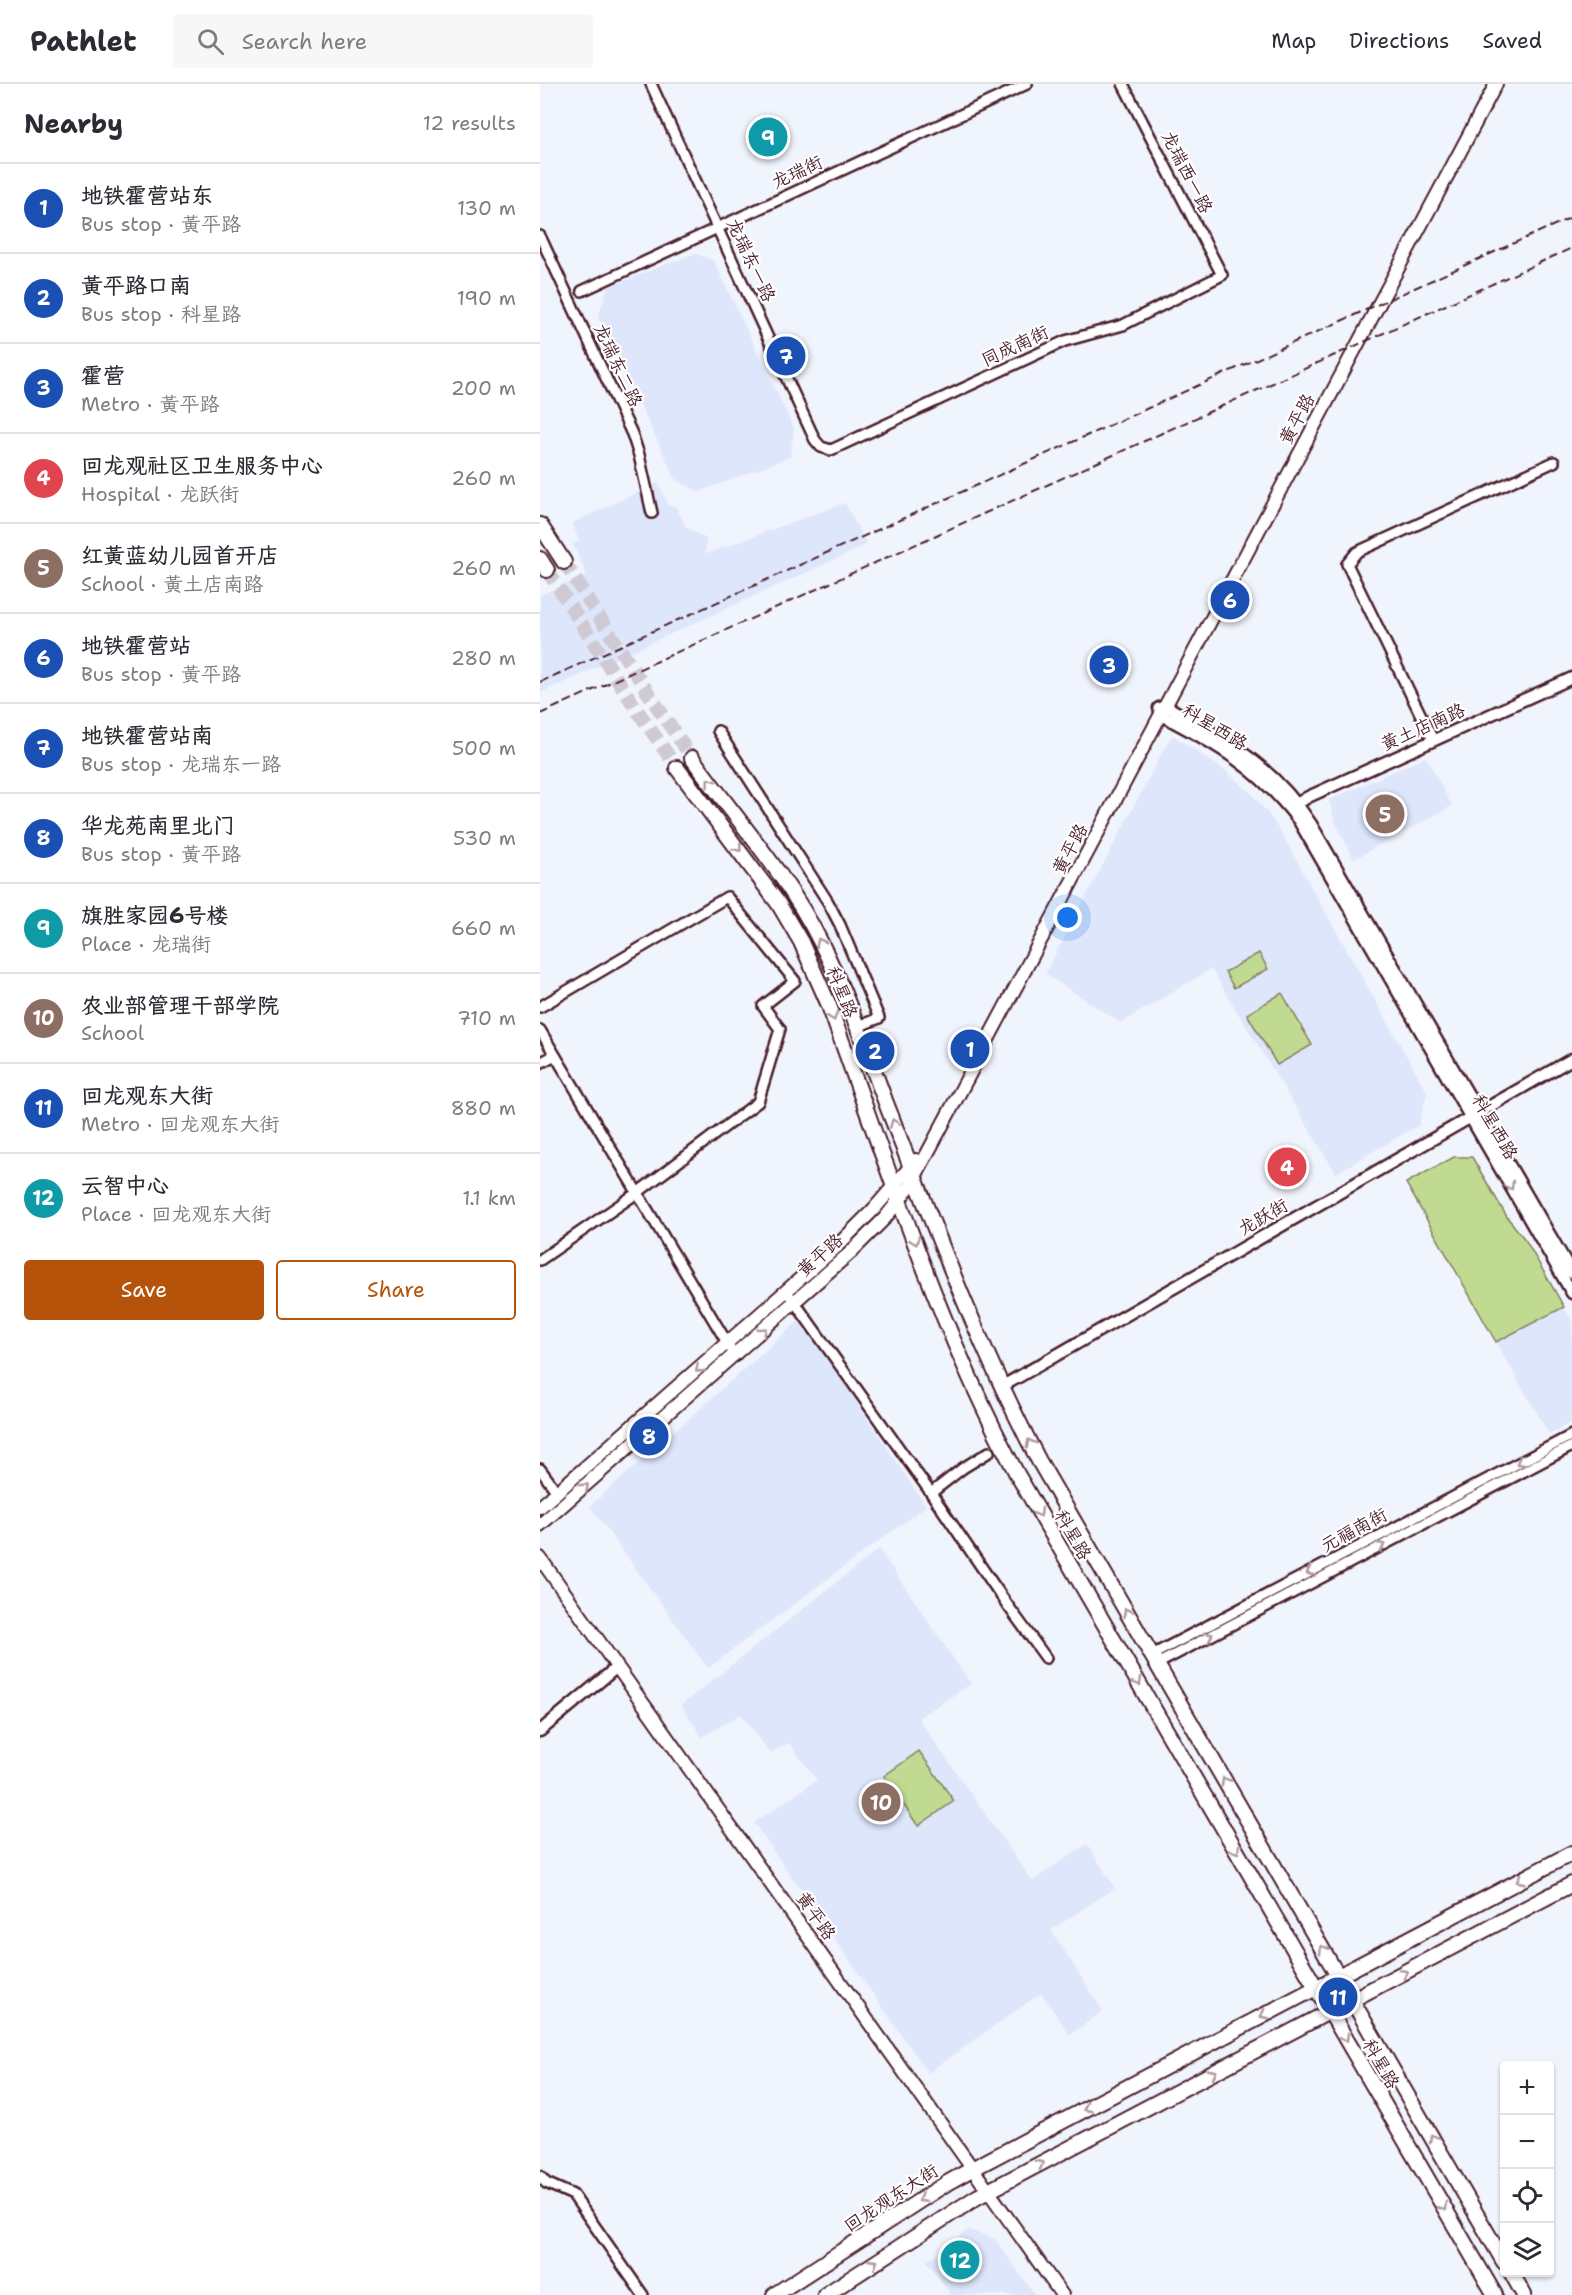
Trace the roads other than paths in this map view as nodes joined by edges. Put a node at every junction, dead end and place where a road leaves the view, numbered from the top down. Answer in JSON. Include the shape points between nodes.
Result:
{"nodes":[{"id":1,"x":651,"y":84,"type":"edge"},
{"id":2,"x":1027,"y":84,"type":"edge"},
{"id":3,"x":1123,"y":84,"type":"edge"},
{"id":4,"x":1489,"y":84,"type":"edge"},
{"id":5,"x":1496,"y":84,"type":"edge"},
{"id":6,"x":717,"y":228,"type":"junction"},
{"id":7,"x":540,"y":236,"type":"edge"},
{"id":8,"x":1222,"y":275,"type":"joint"},
{"id":9,"x":582,"y":291,"type":"dead end"},
{"id":10,"x":823,"y":448,"type":"joint"},
{"id":11,"x":1554,"y":462,"type":"dead end"},
{"id":12,"x":652,"y":513,"type":"dead end"},
{"id":13,"x":540,"y":525,"type":"edge"},
{"id":14,"x":564,"y":562,"type":"tunnel mouth"},
{"id":15,"x":1572,"y":678,"type":"edge"},
{"id":16,"x":1162,"y":710,"type":"junction"},
{"id":17,"x":718,"y":731,"type":"dead end"},
{"id":18,"x":1433,"y":741,"type":"junction"},
{"id":19,"x":692,"y":758,"type":"tunnel mouth"},
{"id":20,"x":677,"y":768,"type":"tunnel mouth"},
{"id":21,"x":1293,"y":806,"type":"junction"},
{"id":22,"x":540,"y":1007,"type":"edge"},
{"id":23,"x":857,"y":1027,"type":"junction"},
{"id":24,"x":540,"y":1030,"type":"edge"},
{"id":25,"x":555,"y":1055,"type":"junction"},
{"id":26,"x":1572,"y":1059,"type":"edge"},
{"id":27,"x":540,"y":1063,"type":"edge"},
{"id":28,"x":1474,"y":1115,"type":"junction"},
{"id":29,"x":913,"y":1172,"type":"junction"},
{"id":30,"x":895,"y":1186,"type":"junction"},
{"id":31,"x":637,"y":1193,"type":"junction"},
{"id":32,"x":900,"y":1200,"type":"junction"},
{"id":33,"x":540,"y":1260,"type":"edge"},
{"id":34,"x":1572,"y":1273,"type":"edge"},
{"id":35,"x":786,"y":1290,"type":"junction"},
{"id":36,"x":1572,"y":1293,"type":"edge"},
{"id":37,"x":795,"y":1302,"type":"junction"},
{"id":38,"x":727,"y":1344,"type":"junction"},
{"id":39,"x":735,"y":1356,"type":"junction"},
{"id":40,"x":1001,"y":1387,"type":"junction"},
{"id":41,"x":1572,"y":1435,"type":"edge"},
{"id":42,"x":1572,"y":1446,"type":"edge"},
{"id":43,"x":989,"y":1452,"type":"dead end"},
{"id":44,"x":540,"y":1468,"type":"edge"},
{"id":45,"x":557,"y":1492,"type":"junction"},
{"id":46,"x":931,"y":1493,"type":"junction"},
{"id":47,"x":540,"y":1506,"type":"edge"},
{"id":48,"x":540,"y":1525,"type":"edge"},
{"id":49,"x":540,"y":1558,"type":"edge"},
{"id":50,"x":1046,"y":1658,"type":"dead end"},
{"id":51,"x":1154,"y":1659,"type":"junction"},
{"id":52,"x":617,"y":1667,"type":"junction"},
{"id":53,"x":540,"y":1731,"type":"edge"},
{"id":54,"x":1572,"y":1853,"type":"edge"},
{"id":55,"x":1572,"y":1884,"type":"edge"},
{"id":56,"x":1338,"y":1976,"type":"junction"},
{"id":57,"x":1316,"y":1988,"type":"junction"},
{"id":58,"x":1352,"y":2000,"type":"junction"},
{"id":59,"x":1330,"y":2012,"type":"junction"},
{"id":60,"x":972,"y":2169,"type":"junction"},
{"id":61,"x":540,"y":2176,"type":"edge"},
{"id":62,"x":988,"y":2191,"type":"junction"},
{"id":63,"x":1500,"y":2255,"type":"edge"},
{"id":64,"x":1514,"y":2277,"type":"edge"},
{"id":65,"x":643,"y":2295,"type":"edge"},
{"id":66,"x":774,"y":2295,"type":"edge"},
{"id":67,"x":825,"y":2295,"type":"edge"},
{"id":68,"x":1062,"y":2295,"type":"edge"},
{"id":69,"x":1495,"y":2295,"type":"edge"},
{"id":70,"x":1524,"y":2295,"type":"edge"}],
"edges":[{"from":1,"to":6,"type":"street","name":"龙瑞东一路"},
{"from":2,"to":6,"type":"street","name":"龙瑞街"},
{"from":3,"to":8,"type":"street","name":"龙瑞西一路"},
{"from":4,"to":16,"type":"main road","name":"黄平路"},
{"from":5,"to":16,"type":"main road","name":"黄平路"},
{"from":6,"to":9,"type":"street","name":"龙瑞街"},
{"from":6,"to":10,"type":"street","name":"龙瑞东一路","via":[[815,440]]},
{"from":7,"to":12,"type":"street","name":"龙瑞东二路","via":[[632,434]]},
{"from":8,"to":10,"type":"street","name":"同成南街","via":[[1123,325],[1065,341],[838,448]]},
{"from":11,"to":18,"type":"street","via":[[1357,552],[1347,564]]},
{"from":13,"to":14,"type":"main road"},
{"from":15,"to":18,"type":"street","name":"黄土店南路"},
{"from":16,"to":21,"type":"street","name":"科星西路","via":[[1245,753],[1278,781]]},
{"from":16,"to":29,"type":"main road","name":"黄平路"},
{"from":17,"to":23,"type":"street","via":[[840,925],[879,1018]]},
{"from":18,"to":21,"type":"street","name":"黄土店南路"},
{"from":23,"to":19,"type":"main road","name":"科星路","one_way":true,"via":[[798,900]]},
{"from":20,"to":30,"type":"main road","name":"科星路","one_way":true,"via":[[762,879],[801,942],[828,1003]]},
{"from":21,"to":28,"type":"street","name":"科星西路"},
{"from":22,"to":31,"type":"street","via":[[727,897],[795,981],[764,1006],[780,1029],[758,1102]]},
{"from":29,"to":23,"type":"main road","name":"科星路","one_way":true},
{"from":24,"to":25,"type":"street"},
{"from":25,"to":27,"type":"street"},
{"from":25,"to":31,"type":"street"},
{"from":26,"to":28,"type":"street","name":"龙跃街"},
{"from":28,"to":34,"type":"street","name":"科星西路"},
{"from":28,"to":36,"type":"street","name":"科星西路","one_way":true},
{"from":28,"to":40,"type":"street","name":"龙跃街"},
{"from":29,"to":30,"type":"main road","name":"黄平路"},
{"from":29,"to":32,"type":"main road","name":"黄平路"},
{"from":29,"to":40,"type":"main road","name":"科星路"},
{"from":30,"to":32,"type":"main road","name":"科星路"},
{"from":30,"to":35,"type":"main road","name":"黄平路","via":[[855,1229]]},
{"from":31,"to":33,"type":"street"},
{"from":31,"to":38,"type":"street"},
{"from":32,"to":37,"type":"main road","name":"黄平路"},
{"from":32,"to":57,"type":"main road","name":"科星路","one_way":true,"via":[[947,1326],[996,1436]]},
{"from":35,"to":37,"type":"street"},
{"from":35,"to":38,"type":"main road","name":"黄平路"},
{"from":39,"to":37,"type":"main road","name":"黄平路","one_way":true},
{"from":37,"to":46,"type":"street"},
{"from":38,"to":39,"type":"street"},
{"from":38,"to":45,"type":"main road","name":"黄平路","one_way":true},
{"from":48,"to":39,"type":"main road","name":"黄平路","one_way":true},
{"from":51,"to":40,"type":"main road","name":"科星路","one_way":true,"via":[[1039,1461]]},
{"from":41,"to":51,"type":"street","name":"元福南街","one_way":true},
{"from":51,"to":42,"type":"street","name":"元福南街","one_way":true},
{"from":43,"to":46,"type":"street"},
{"from":44,"to":45,"type":"street"},
{"from":45,"to":47,"type":"main road","name":"黄平路"},
{"from":46,"to":50,"type":"street"},
{"from":49,"to":52,"type":"main road","name":"黄平路"},
{"from":56,"to":51,"type":"main road","name":"科星路","one_way":true},
{"from":52,"to":53,"type":"street"},
{"from":52,"to":60,"type":"main road","name":"黄平路"},
{"from":54,"to":56,"type":"main road","name":"回龙观东大街","one_way":true},
{"from":58,"to":55,"type":"main road","one_way":true},
{"from":56,"to":57,"type":"main road","name":"回龙观东大街"},
{"from":56,"to":58,"type":"main road","name":"科星路"},
{"from":57,"to":59,"type":"main road","name":"科星路"},
{"from":57,"to":60,"type":"main road","name":"回龙观东大街","one_way":true},
{"from":58,"to":59,"type":"main road"},
{"from":63,"to":58,"type":"main road","name":"科星路","one_way":true},
{"from":62,"to":59,"type":"main road","one_way":true},
{"from":59,"to":69,"type":"main road","name":"科星路","one_way":true},
{"from":60,"to":62,"type":"main road","name":"黄平路"},
{"from":60,"to":66,"type":"main road","name":"回龙观东大街","one_way":true},
{"from":61,"to":65,"type":"street","via":[[546,2183],[573,2195]]},
{"from":67,"to":62,"type":"main road","one_way":true},
{"from":62,"to":68,"type":"main road","name":"黄平路"},
{"from":64,"to":70,"type":"main road"}]}
